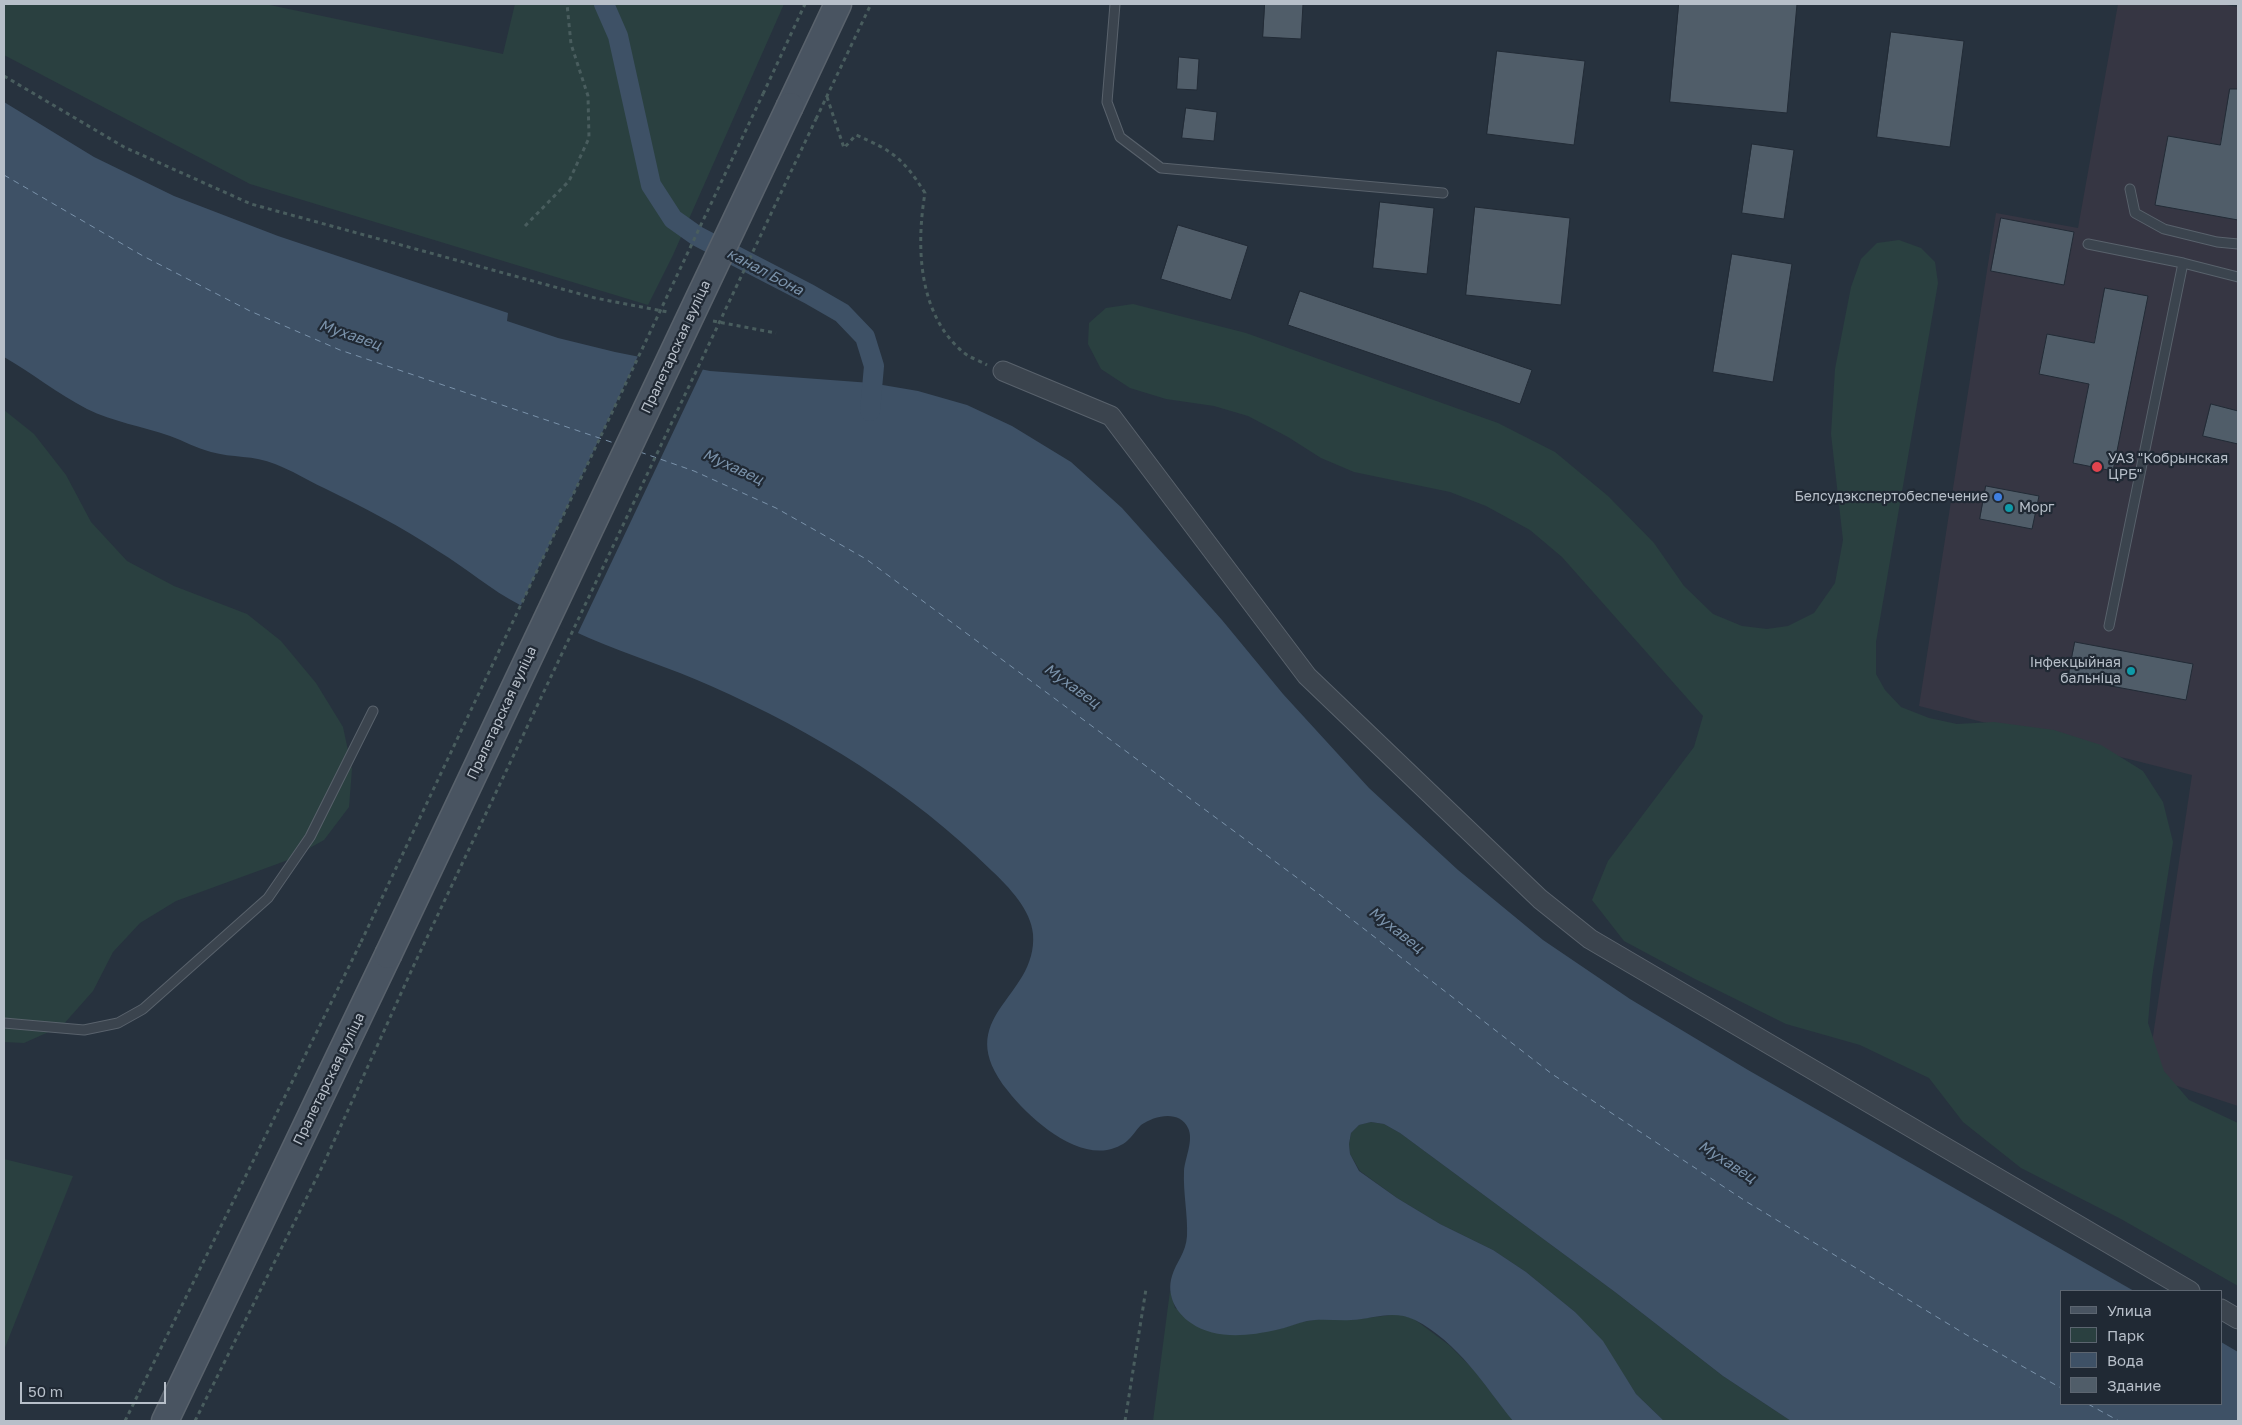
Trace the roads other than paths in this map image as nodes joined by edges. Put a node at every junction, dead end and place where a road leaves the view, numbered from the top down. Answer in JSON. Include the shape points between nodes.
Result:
{"nodes":[{"id":1,"x":838,"y":4,"type":"edge"},
{"id":2,"x":1115,"y":4,"type":"edge"},
{"id":3,"x":2130,"y":189,"type":"dead end"},
{"id":4,"x":1443,"y":192,"type":"dead end"},
{"id":5,"x":2088,"y":244,"type":"dead end"},
{"id":6,"x":2238,"y":244,"type":"edge"},
{"id":7,"x":2183,"y":263,"type":"junction"},
{"id":8,"x":2238,"y":278,"type":"edge"},
{"id":9,"x":1003,"y":371,"type":"road end"},
{"id":10,"x":2109,"y":626,"type":"dead end"},
{"id":11,"x":373,"y":711,"type":"dead end"},
{"id":12,"x":4,"y":1023,"type":"edge"},
{"id":13,"x":2188,"y":1290,"type":"edge"},
{"id":14,"x":2222,"y":1310,"type":"edge"},
{"id":15,"x":2238,"y":1319,"type":"edge"},
{"id":16,"x":165,"y":1421,"type":"edge"}],
"edges":[{"from":1,"to":16,"type":"main road","name":"Пралетарская вуліца","bridge":true},
{"from":2,"to":4,"type":"lane","via":[[1107,102],[1120,137],[1161,168]]},
{"from":3,"to":6,"type":"lane","via":[[2135,213],[2164,229]]},
{"from":5,"to":7,"type":"lane"},
{"from":7,"to":8,"type":"lane"},
{"from":7,"to":10,"type":"lane"},
{"from":9,"to":13,"type":"street","via":[[1111,416],[1308,676],[1540,899],[1590,939]]},
{"from":11,"to":12,"type":"lane","via":[[310,837],[268,898],[143,1009],[118,1023],[84,1030]]},
{"from":14,"to":15,"type":"street"}]}
